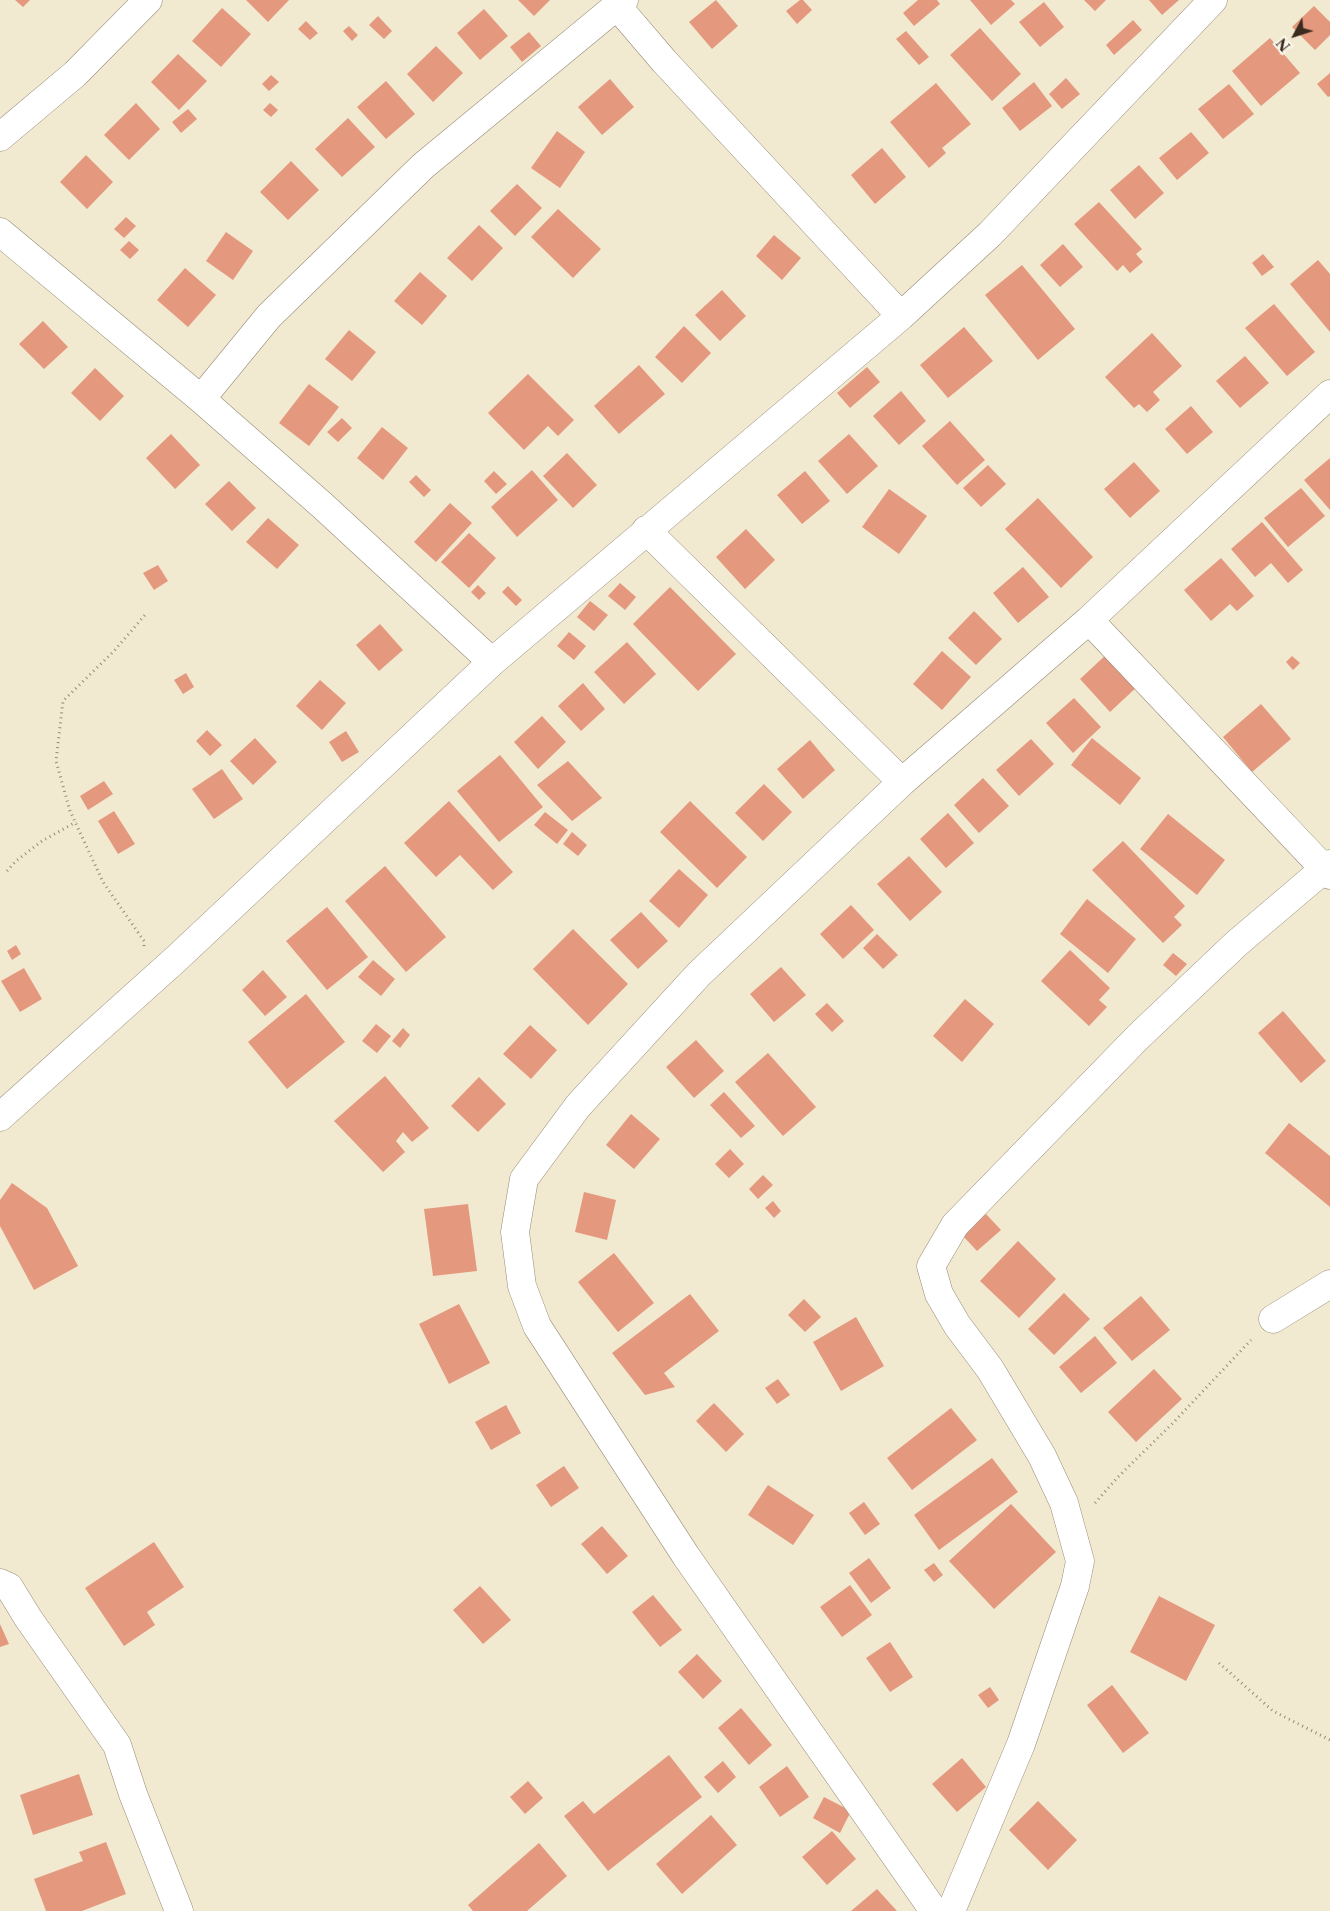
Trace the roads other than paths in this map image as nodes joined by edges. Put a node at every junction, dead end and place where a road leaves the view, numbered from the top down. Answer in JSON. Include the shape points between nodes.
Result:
{"nodes":[{"id":1,"x":148,"y":0,"type":"edge"},
{"id":2,"x":1213,"y":0,"type":"edge"},
{"id":3,"x":620,"y":3,"type":"edge"},
{"id":4,"x":0,"y":137,"type":"edge"},
{"id":5,"x":0,"y":232,"type":"edge"},
{"id":6,"x":901,"y":316,"type":"junction"},
{"id":7,"x":1330,"y":394,"type":"edge"},
{"id":8,"x":201,"y":399,"type":"junction"},
{"id":9,"x":646,"y":530,"type":"junction"},
{"id":10,"x":1089,"y":620,"type":"junction"},
{"id":11,"x":492,"y":662,"type":"junction"},
{"id":12,"x":902,"y":782,"type":"junction"},
{"id":13,"x":1328,"y":869,"type":"edge"},
{"id":14,"x":0,"y":1117,"type":"edge"},
{"id":15,"x":1330,"y":1284,"type":"edge"},
{"id":16,"x":1272,"y":1319,"type":"road end"},
{"id":17,"x":0,"y":1583,"type":"edge"},
{"id":18,"x":178,"y":1911,"type":"edge"},
{"id":19,"x":934,"y":1911,"type":"edge"},
{"id":20,"x":952,"y":1911,"type":"edge"}],
"edges":[{"from":1,"to":4,"type":"street","via":[[75,74]]},
{"from":2,"to":6,"type":"street","via":[[990,234]]},
{"from":3,"to":6,"type":"street","via":[[664,61]]},
{"from":3,"to":8,"type":"street","via":[[423,166],[269,316]]},
{"from":5,"to":8,"type":"street"},
{"from":6,"to":9,"type":"street"},
{"from":7,"to":10,"type":"street"},
{"from":8,"to":11,"type":"street"},
{"from":9,"to":11,"type":"street"},
{"from":9,"to":12,"type":"street"},
{"from":10,"to":12,"type":"street"},
{"from":10,"to":13,"type":"street"},
{"from":11,"to":14,"type":"street","via":[[140,991]]},
{"from":12,"to":19,"type":"street","via":[[699,974],[578,1106],[524,1179],[515,1232],[522,1286],[537,1326],[686,1556]]},
{"from":13,"to":20,"type":"street","via":[[1236,944],[1138,1037],[955,1225],[931,1266],[939,1294],[957,1325],[990,1369],[1042,1456],[1064,1503],[1080,1561],[1075,1586],[1021,1744]]},
{"from":15,"to":16,"type":"street"},
{"from":17,"to":18,"type":"street","via":[[9,1587],[117,1745]]}]}
